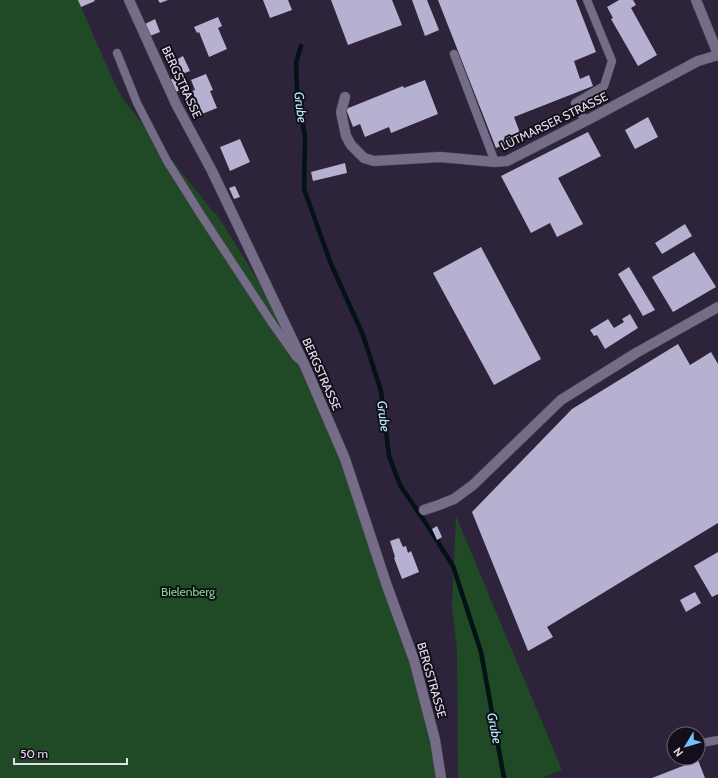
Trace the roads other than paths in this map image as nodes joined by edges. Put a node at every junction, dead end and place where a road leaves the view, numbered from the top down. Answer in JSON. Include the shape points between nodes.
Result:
{"nodes":[{"id":1,"x":129,"y":0,"type":"edge"},
{"id":2,"x":587,"y":0,"type":"edge"},
{"id":3,"x":696,"y":0,"type":"edge"},
{"id":4,"x":117,"y":53,"type":"dead end"},
{"id":5,"x":454,"y":54,"type":"dead end"},
{"id":6,"x":718,"y":54,"type":"edge"},
{"id":7,"x":345,"y":97,"type":"dead end"},
{"id":8,"x":585,"y":121,"type":"junction"},
{"id":9,"x":495,"y":162,"type":"junction"},
{"id":10,"x":718,"y":307,"type":"edge"},
{"id":11,"x":305,"y":366,"type":"junction"},
{"id":12,"x":424,"y":510,"type":"dead end"},
{"id":13,"x":718,"y":740,"type":"edge"},
{"id":14,"x":706,"y":742,"type":"edge"},
{"id":15,"x":441,"y":778,"type":"edge"}],
"edges":[{"from":1,"to":11,"type":"street","name":"BERGSTRASSE","via":[[176,104],[212,171]]},
{"from":2,"to":8,"type":"lane","via":[[612,61],[604,86],[575,103]]},
{"from":3,"to":6,"type":"street","name":"LÜTMARSER STRASSE"},
{"from":4,"to":11,"type":"lane","via":[[137,103],[167,162],[272,323]]},
{"from":5,"to":9,"type":"lane"},
{"from":6,"to":8,"type":"street","name":"LÜTMARSER STRASSE","via":[[698,61]]},
{"from":7,"to":9,"type":"street","name":"LÜTMARSER STRASSE","via":[[341,112],[346,136],[364,158],[374,162],[440,157]]},
{"from":8,"to":9,"type":"street","name":"LÜTMARSER STRASSE","via":[[507,160]]},
{"from":10,"to":12,"type":"street","via":[[636,353],[561,400],[473,485],[454,499]]},
{"from":11,"to":15,"type":"street","name":"BERGSTRASSE","via":[[345,459],[414,660],[435,740]]},
{"from":13,"to":14,"type":"lane"}]}
